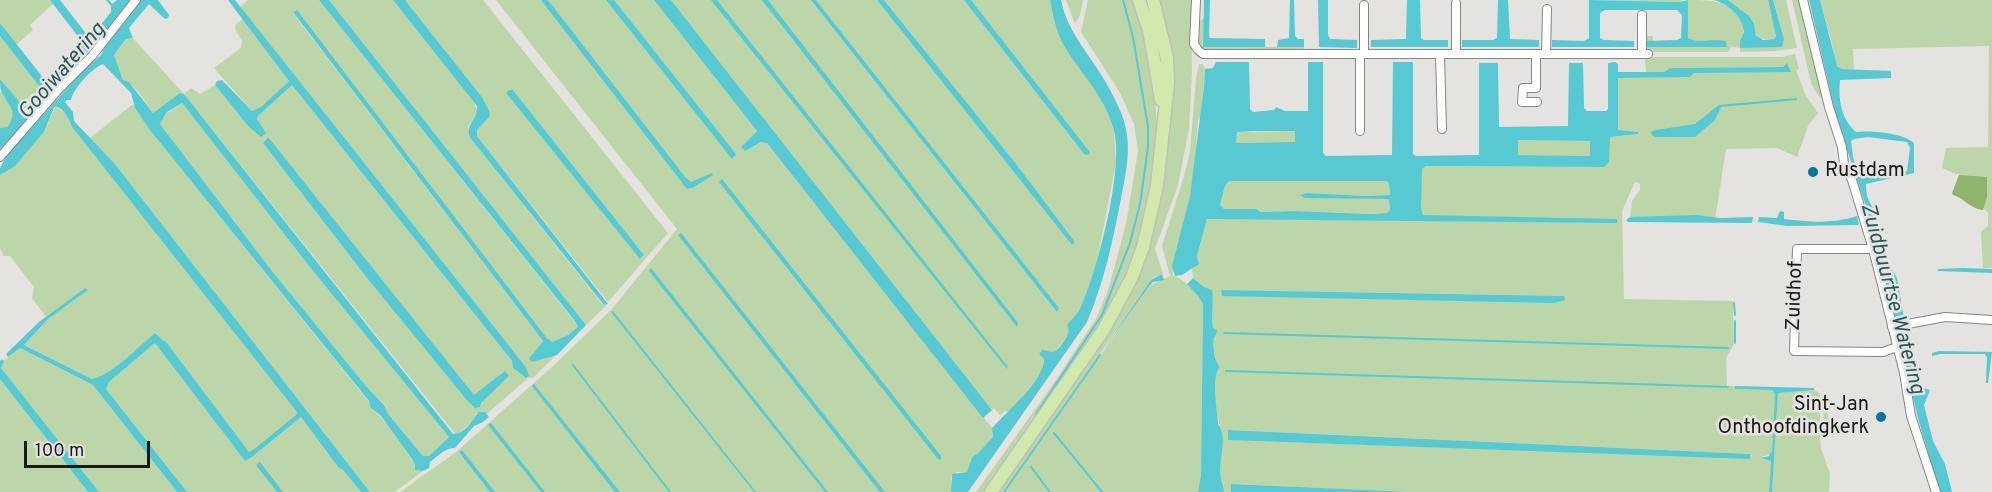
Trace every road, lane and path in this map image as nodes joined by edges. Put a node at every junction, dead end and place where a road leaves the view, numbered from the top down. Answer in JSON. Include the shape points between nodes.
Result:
{"nodes":[{"id":1,"x":136,"y":0,"type":"edge"},
{"id":2,"x":1139,"y":0,"type":"edge"},
{"id":3,"x":1153,"y":0,"type":"edge"},
{"id":4,"x":1197,"y":0,"type":"edge"},
{"id":5,"x":1803,"y":0,"type":"edge"},
{"id":6,"x":1456,"y":3,"type":"dead end"},
{"id":7,"x":1364,"y":5,"type":"dead end"},
{"id":8,"x":1547,"y":9,"type":"dead end"},
{"id":9,"x":1642,"y":15,"type":"dead end"},
{"id":10,"x":1362,"y":54,"type":"junction"},
{"id":11,"x":1440,"y":54,"type":"junction"},
{"id":12,"x":1456,"y":54,"type":"junction"},
{"id":13,"x":1536,"y":54,"type":"junction"},
{"id":14,"x":1546,"y":54,"type":"junction"},
{"id":15,"x":1537,"y":102,"type":"dead end"},
{"id":16,"x":1164,"y":113,"type":"junction"},
{"id":17,"x":1442,"y":129,"type":"dead end"},
{"id":18,"x":1360,"y":131,"type":"dead end"},
{"id":19,"x":0,"y":157,"type":"edge"},
{"id":20,"x":1873,"y":249,"type":"junction"},
{"id":21,"x":1992,"y":320,"type":"edge"},
{"id":22,"x":1894,"y":327,"type":"junction"},
{"id":23,"x":1897,"y":347,"type":"junction"},
{"id":24,"x":991,"y":492,"type":"edge"},
{"id":25,"x":1936,"y":492,"type":"edge"}],
"edges":[{"from":1,"to":19,"type":"street","via":[[92,56]]},
{"from":2,"to":16,"type":"main road","via":[[1149,30]]},
{"from":3,"to":16,"type":"main road","via":[[1167,58]]},
{"from":4,"to":10,"type":"street","via":[[1194,44],[1203,54]]},
{"from":5,"to":20,"type":"street","via":[[1844,164]]},
{"from":6,"to":12,"type":"street"},
{"from":7,"to":10,"type":"street"},
{"from":8,"to":14,"type":"street"},
{"from":9,"to":14,"type":"street","via":[[1645,54]]},
{"from":10,"to":11,"type":"street"},
{"from":10,"to":18,"type":"street"},
{"from":11,"to":12,"type":"street"},
{"from":11,"to":17,"type":"street"},
{"from":12,"to":13,"type":"street"},
{"from":13,"to":14,"type":"street"},
{"from":13,"to":15,"type":"street","via":[[1536,88],[1522,88],[1522,102]]},
{"from":16,"to":24,"type":"main road","via":[[1153,210],[1132,276],[1104,329]]},
{"from":20,"to":22,"type":"street"},
{"from":20,"to":23,"type":"street","name":"Zuidhof","via":[[1797,249],[1794,351],[1883,352]]},
{"from":21,"to":22,"type":"street","via":[[1945,317]]},
{"from":22,"to":23,"type":"street"},
{"from":23,"to":25,"type":"street","via":[[1911,416]]}]}
